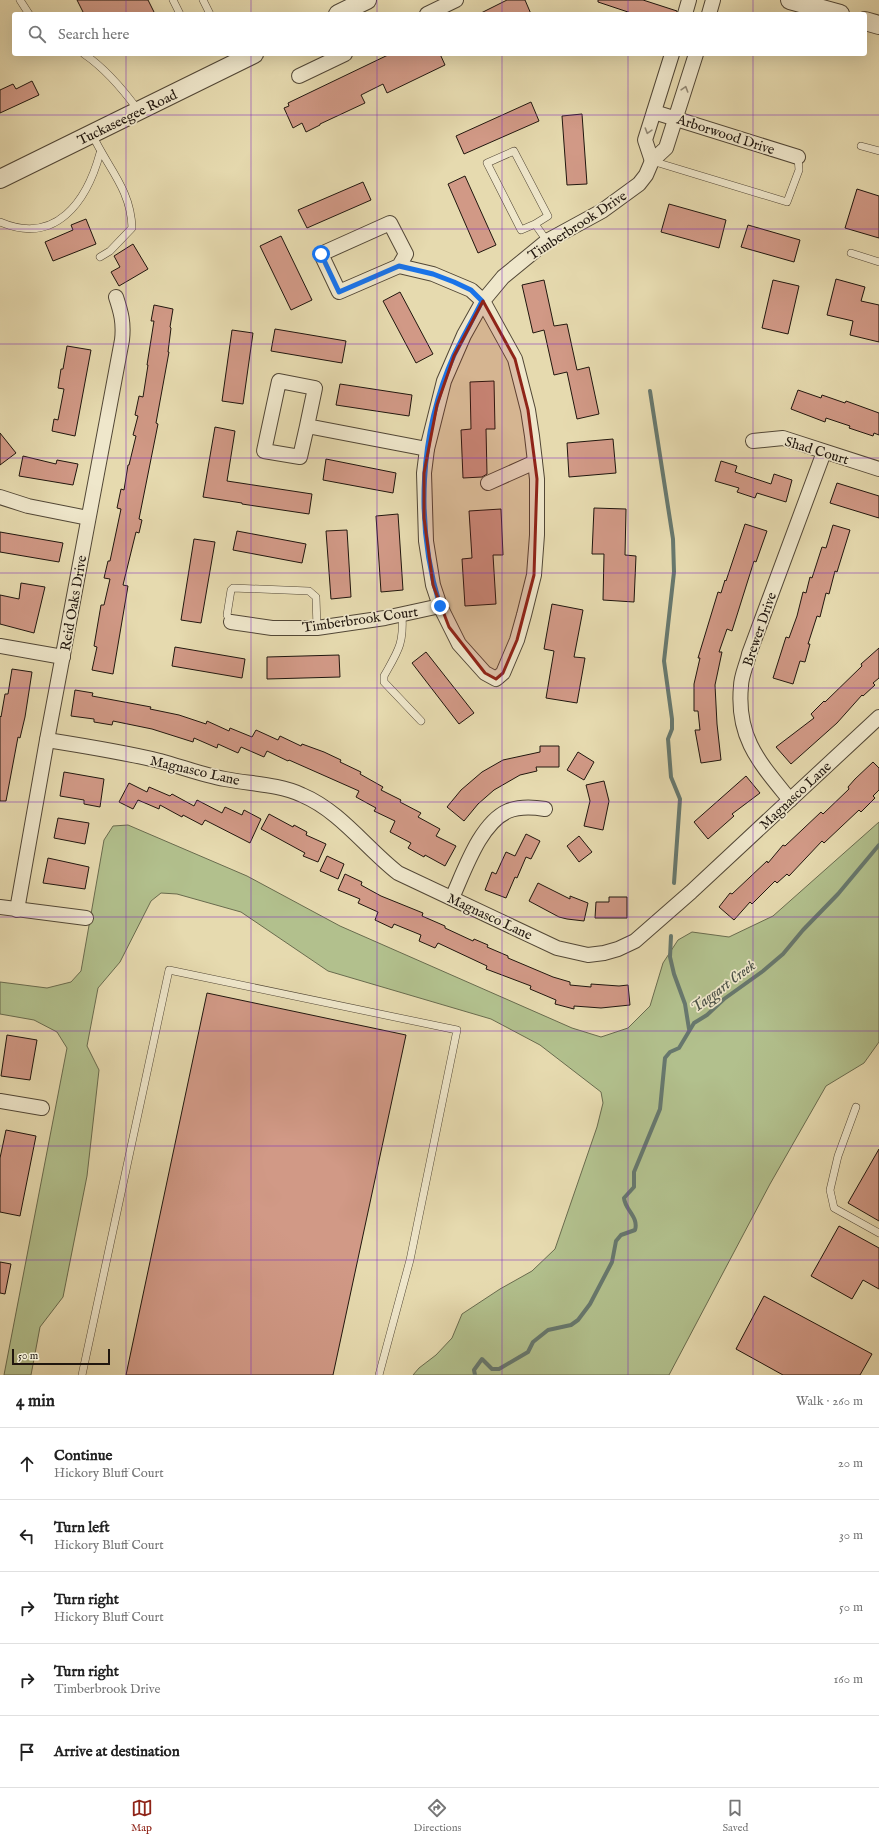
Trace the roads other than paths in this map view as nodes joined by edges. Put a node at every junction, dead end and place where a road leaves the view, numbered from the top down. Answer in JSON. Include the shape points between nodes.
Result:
{"nodes":[{"id":1,"x":20,"y":0,"type":"edge"},
{"id":2,"x":173,"y":0,"type":"edge"},
{"id":3,"x":203,"y":0,"type":"edge"},
{"id":4,"x":367,"y":0,"type":"edge"},
{"id":5,"x":456,"y":0,"type":"edge"},
{"id":6,"x":689,"y":0,"type":"edge"},
{"id":7,"x":713,"y":0,"type":"edge"},
{"id":8,"x":790,"y":0,"type":"edge"},
{"id":9,"x":346,"y":9,"type":"edge"},
{"id":10,"x":28,"y":12,"type":"edge"},
{"id":11,"x":179,"y":12,"type":"edge"},
{"id":12,"x":209,"y":12,"type":"edge"},
{"id":13,"x":431,"y":12,"type":"edge"},
{"id":14,"x":686,"y":12,"type":"edge"},
{"id":15,"x":709,"y":12,"type":"edge"},
{"id":16,"x":833,"y":12,"type":"edge"},
{"id":17,"x":867,"y":22,"type":"edge"},
{"id":18,"x":879,"y":25,"type":"edge"},
{"id":19,"x":87,"y":56,"type":"edge"},
{"id":20,"x":248,"y":56,"type":"edge"},
{"id":21,"x":341,"y":56,"type":"edge"},
{"id":22,"x":671,"y":56,"type":"edge"},
{"id":23,"x":695,"y":56,"type":"edge"},
{"id":24,"x":299,"y":76,"type":"dead end"},
{"id":25,"x":140,"y":111,"type":"junction"},
{"id":26,"x":654,"y":112,"type":"junction"},
{"id":27,"x":676,"y":118,"type":"junction"},
{"id":28,"x":92,"y":134,"type":"junction"},
{"id":29,"x":861,"y":146,"type":"dead end"},
{"id":30,"x":879,"y":151,"type":"edge"},
{"id":31,"x":100,"y":153,"type":"junction"},
{"id":32,"x":798,"y":157,"type":"joint"},
{"id":33,"x":652,"y":161,"type":"junction"},
{"id":34,"x":0,"y":179,"type":"edge"},
{"id":35,"x":0,"y":222,"type":"edge"},
{"id":36,"x":535,"y":224,"type":"junction"},
{"id":37,"x":547,"y":241,"type":"junction"},
{"id":38,"x":851,"y":253,"type":"dead end"},
{"id":39,"x":100,"y":257,"type":"dead end"},
{"id":40,"x":879,"y":262,"type":"edge"},
{"id":41,"x":399,"y":266,"type":"junction"},
{"id":42,"x":116,"y":297,"type":"dead end"},
{"id":43,"x":482,"y":301,"type":"junction"},
{"id":44,"x":307,"y":426,"type":"junction"},
{"id":45,"x":753,"y":441,"type":"dead end"},
{"id":46,"x":427,"y":449,"type":"junction"},
{"id":47,"x":824,"y":452,"type":"junction"},
{"id":48,"x":535,"y":462,"type":"junction"},
{"id":49,"x":879,"y":469,"type":"edge"},
{"id":50,"x":488,"y":483,"type":"dead end"},
{"id":51,"x":0,"y":497,"type":"edge"},
{"id":52,"x":88,"y":518,"type":"junction"},
{"id":53,"x":440,"y":606,"type":"junction"},
{"id":54,"x":402,"y":615,"type":"junction"},
{"id":55,"x":231,"y":622,"type":"joint"},
{"id":56,"x":317,"y":628,"type":"junction"},
{"id":57,"x":0,"y":646,"type":"edge"},
{"id":58,"x":63,"y":657,"type":"junction"},
{"id":59,"x":879,"y":717,"type":"edge"},
{"id":60,"x":421,"y":721,"type":"dead end"},
{"id":61,"x":47,"y":740,"type":"junction"},
{"id":62,"x":790,"y":800,"type":"junction"},
{"id":63,"x":545,"y":809,"type":"dead end"},
{"id":64,"x":452,"y":898,"type":"junction"},
{"id":65,"x":0,"y":907,"type":"edge"},
{"id":66,"x":17,"y":910,"type":"junction"},
{"id":67,"x":86,"y":918,"type":"dead end"},
{"id":68,"x":0,"y":1101,"type":"edge"},
{"id":69,"x":856,"y":1107,"type":"dead end"},
{"id":70,"x":42,"y":1108,"type":"dead end"},
{"id":71,"x":879,"y":1233,"type":"edge"},
{"id":72,"x":82,"y":1375,"type":"edge"},
{"id":73,"x":379,"y":1375,"type":"edge"}],
"edges":[{"from":1,"to":10,"type":"lane"},
{"from":2,"to":11,"type":"lane"},
{"from":3,"to":12,"type":"lane"},
{"from":4,"to":9,"type":"street"},
{"from":5,"to":13,"type":"street"},
{"from":6,"to":14,"type":"street"},
{"from":7,"to":15,"type":"street"},
{"from":8,"to":16,"type":"street"},
{"from":17,"to":18,"type":"street"},
{"from":19,"to":25,"type":"lane","via":[[119,84]]},
{"from":20,"to":25,"type":"street","name":"Tuckaseegee Road","via":[[232,62]]},
{"from":21,"to":24,"type":"street"},
{"from":22,"to":26,"type":"street"},
{"from":27,"to":23,"type":"street","name":"Timberbrook Drive","one_way":true},
{"from":25,"to":28,"type":"street","name":"Tuckaseegee Road"},
{"from":26,"to":27,"type":"street","name":"Arborwood Drive"},
{"from":26,"to":33,"type":"street","one_way":true,"via":[[645,140]]},
{"from":27,"to":32,"type":"street","name":"Arborwood Drive"},
{"from":27,"to":33,"type":"street","name":"Timberbrook Drive","via":[[666,148]]},
{"from":28,"to":31,"type":"lane"},
{"from":28,"to":34,"type":"street","name":"Tuckaseegee Road"},
{"from":29,"to":30,"type":"lane"},
{"from":31,"to":35,"type":"lane","via":[[82,198],[65,217],[38,229]]},
{"from":31,"to":39,"type":"lane","via":[[125,190],[132,214],[132,228],[110,251]]},
{"from":32,"to":33,"type":"lane","via":[[799,170],[788,202]]},
{"from":33,"to":37,"type":"street","name":"Timberbrook Drive","via":[[639,184],[602,211]]},
{"from":36,"to":36,"type":"lane","via":[[521,230],[487,163],[514,151],[548,216]]},
{"from":36,"to":37,"type":"lane"},
{"from":37,"to":43,"type":"street","name":"Timberbrook Drive","via":[[503,277]]},
{"from":38,"to":40,"type":"lane"},
{"from":41,"to":41,"type":"street","via":[[339,292],[321,254],[390,223],[406,254]]},
{"from":41,"to":43,"type":"street","via":[[454,282],[471,290]]},
{"from":42,"to":52,"type":"street","name":"Reid Oaks Drive","via":[[124,327]]},
{"from":43,"to":46,"type":"street","name":"Timberbrook Drive","via":[[444,381]]},
{"from":43,"to":48,"type":"street","via":[[514,359],[528,410]]},
{"from":44,"to":44,"type":"street","via":[[300,457],[264,451],[279,381],[315,388]]},
{"from":44,"to":46,"type":"street"},
{"from":45,"to":47,"type":"street","name":"Shad Court","via":[[783,438]]},
{"from":46,"to":53,"type":"street","name":"Timberbrook Drive","via":[[424,473],[426,541]]},
{"from":47,"to":49,"type":"street","name":"Shad Court"},
{"from":47,"to":62,"type":"street","name":"Brewer Drive","via":[[750,654],[741,686],[741,710],[750,746],[762,766]]},
{"from":48,"to":50,"type":"street"},
{"from":48,"to":53,"type":"street","name":"Timberbrook Drive","via":[[537,536],[534,575],[517,640],[503,674],[496,679],[485,673],[459,644]]},
{"from":51,"to":52,"type":"street","via":[[28,506]]},
{"from":52,"to":58,"type":"street","name":"Reid Oaks Drive"},
{"from":53,"to":54,"type":"street","name":"Timberbrook Court"},
{"from":54,"to":56,"type":"street","name":"Timberbrook Court"},
{"from":54,"to":60,"type":"lane","via":[[402,642],[384,676],[384,682]]},
{"from":55,"to":56,"type":"street","name":"Timberbrook Court","via":[[272,628]]},
{"from":55,"to":56,"type":"lane","via":[[227,615],[233,588],[308,591],[316,597]]},
{"from":57,"to":58,"type":"street"},
{"from":58,"to":61,"type":"street","name":"Reid Oaks Drive"},
{"from":59,"to":62,"type":"street","name":"Magnasco Lane"},
{"from":61,"to":64,"type":"street","name":"Magnasco Lane","via":[[160,761],[224,779],[275,787],[302,795],[337,817],[398,873]]},
{"from":61,"to":66,"type":"street","name":"Reid Oaks Drive"},
{"from":62,"to":64,"type":"street","name":"Magnasco Lane","via":[[635,941],[604,953],[588,955],[557,948]]},
{"from":63,"to":64,"type":"street","via":[[531,806],[508,811],[491,824]]},
{"from":65,"to":66,"type":"street"},
{"from":66,"to":67,"type":"street"},
{"from":68,"to":70,"type":"street"},
{"from":69,"to":71,"type":"lane","via":[[838,1156],[830,1190],[834,1208]]},
{"from":72,"to":73,"type":"lane","via":[[169,970],[457,1030],[410,1260]]}]}
